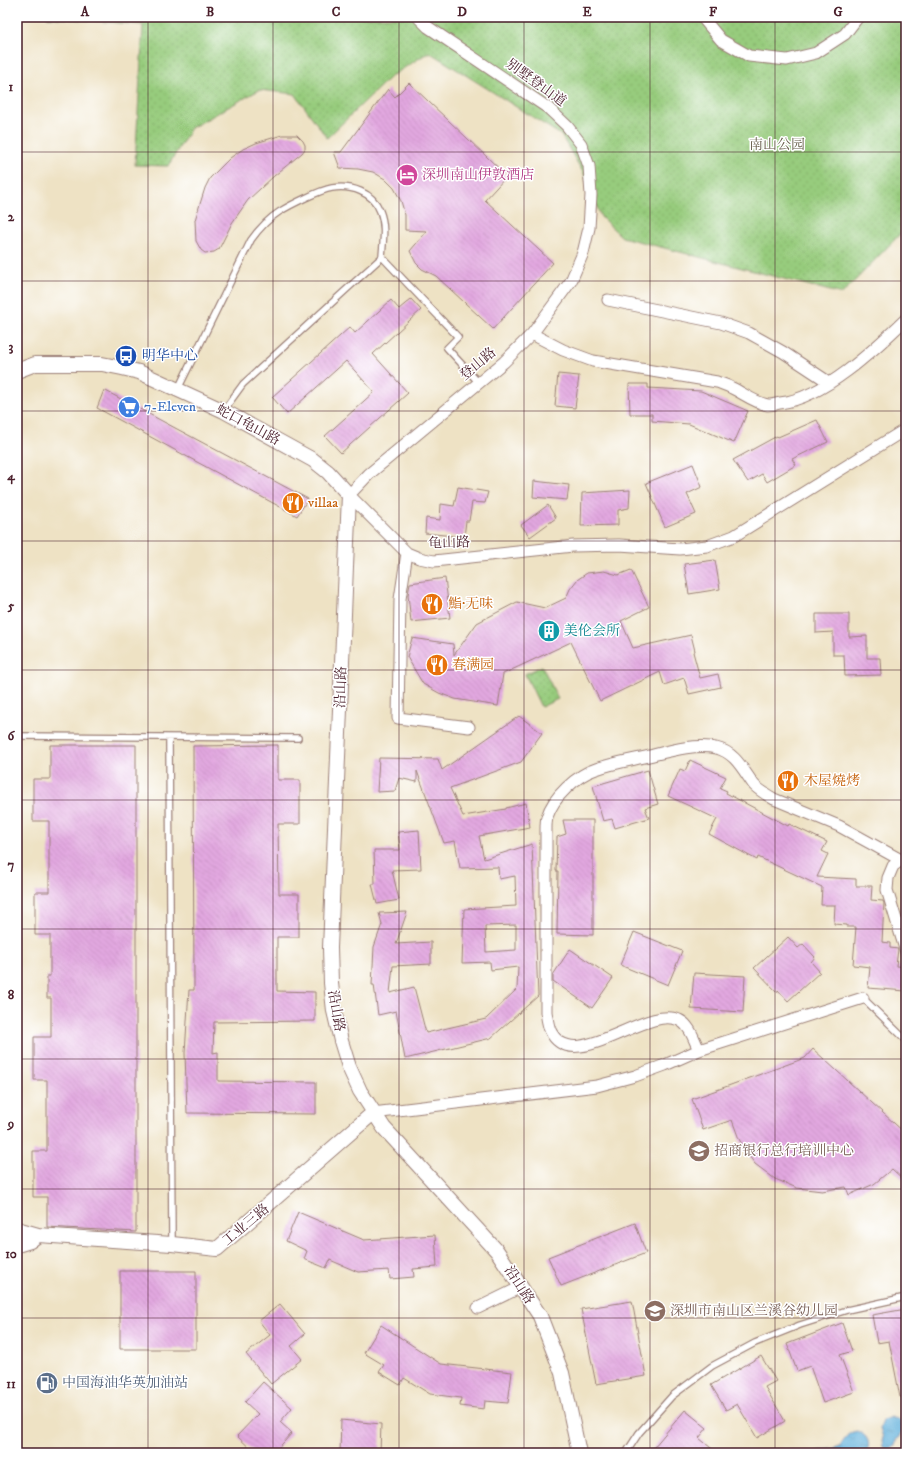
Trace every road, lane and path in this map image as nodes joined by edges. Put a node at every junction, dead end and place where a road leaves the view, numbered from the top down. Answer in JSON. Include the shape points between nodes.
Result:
{"nodes":[{"id":1,"x":418,"y":17,"type":"edge"},
{"id":2,"x":702,"y":17,"type":"edge"},
{"id":3,"x":858,"y":17,"type":"edge"},
{"id":4,"x":589,"y":228,"type":"joint"},
{"id":5,"x":382,"y":257,"type":"junction"},
{"id":6,"x":608,"y":300,"type":"dead end"},
{"id":7,"x":906,"y":319,"type":"edge"},
{"id":8,"x":532,"y":334,"type":"junction"},
{"id":9,"x":17,"y":371,"type":"edge"},
{"id":10,"x":479,"y":383,"type":"junction"},
{"id":11,"x":830,"y":383,"type":"junction"},
{"id":12,"x":177,"y":390,"type":"junction"},
{"id":13,"x":224,"y":411,"type":"junction"},
{"id":14,"x":906,"y":429,"type":"edge"},
{"id":15,"x":349,"y":495,"type":"junction"},
{"id":16,"x":407,"y":552,"type":"junction"},
{"id":17,"x":469,"y":727,"type":"dead end"},
{"id":18,"x":17,"y":736,"type":"edge"},
{"id":19,"x":168,"y":738,"type":"junction"},
{"id":20,"x":298,"y":738,"type":"dead end"},
{"id":21,"x":903,"y":859,"type":"edge"},
{"id":22,"x":906,"y":952,"type":"edge"},
{"id":23,"x":863,"y":998,"type":"joint"},
{"id":24,"x":906,"y":1040,"type":"edge"},
{"id":25,"x":699,"y":1050,"type":"junction"},
{"id":26,"x":373,"y":1113,"type":"junction"},
{"id":27,"x":17,"y":1229,"type":"edge"},
{"id":28,"x":38,"y":1235,"type":"junction"},
{"id":29,"x":172,"y":1244,"type":"junction"},
{"id":30,"x":17,"y":1245,"type":"edge"},
{"id":31,"x":521,"y":1287,"type":"junction"},
{"id":32,"x":906,"y":1297,"type":"edge"},
{"id":33,"x":478,"y":1308,"type":"dead end"},
{"id":34,"x":579,"y":1453,"type":"edge"},
{"id":35,"x":626,"y":1453,"type":"edge"}],
"edges":[{"from":1,"to":4,"type":"street","name":"别墅登山道","via":[[428,27],[548,108],[567,126],[581,144],[589,166]]},
{"from":2,"to":3,"type":"street","via":[[721,40],[749,56],[787,60],[816,53],[845,34]]},
{"from":4,"to":8,"type":"street","name":"登山路","via":[[583,253],[571,281]]},
{"from":5,"to":10,"type":"lane","via":[[458,338],[446,348]]},
{"from":5,"to":12,"type":"lane","via":[[384,230],[380,210],[364,192],[354,188],[332,188],[278,212],[251,240]]},
{"from":5,"to":13,"type":"lane","via":[[243,384]]},
{"from":6,"to":11,"type":"street","via":[[721,323],[749,333],[784,352]]},
{"from":7,"to":11,"type":"street","via":[[880,344]]},
{"from":8,"to":10,"type":"street","name":"登山路"},
{"from":8,"to":11,"type":"street","via":[[563,350],[593,361],[717,382],[768,405],[808,396]]},
{"from":9,"to":12,"type":"street","name":"蛇口龟山路","via":[[35,364],[102,364],[139,372]]},
{"from":10,"to":15,"type":"street","name":"登山路","via":[[369,474]]},
{"from":12,"to":13,"type":"street","name":"蛇口龟山路"},
{"from":13,"to":15,"type":"street","name":"蛇口龟山路","via":[[313,460]]},
{"from":14,"to":16,"type":"street","name":"龟山路","via":[[734,536],[707,546],[680,549],[619,544],[574,546],[434,561]]},
{"from":15,"to":16,"type":"street","name":"龟山路"},
{"from":15,"to":26,"type":"street","name":"沿山路","via":[[330,948],[331,983],[334,1010],[349,1067]]},
{"from":16,"to":17,"type":"street","via":[[400,599],[398,718]]},
{"from":18,"to":19,"type":"lane"},
{"from":19,"to":20,"type":"lane"},
{"from":19,"to":29,"type":"lane"},
{"from":21,"to":22,"type":"street","via":[[893,866],[887,890]]},
{"from":21,"to":25,"type":"street","via":[[839,826],[774,799],[755,786],[737,760],[729,753],[716,748],[675,749],[594,769],[575,780],[551,808],[547,817],[546,1012],[550,1030],[559,1042],[571,1047],[587,1045],[666,1017],[680,1020],[688,1028]]},
{"from":23,"to":24,"type":"lane"},
{"from":23,"to":25,"type":"street"},
{"from":25,"to":26,"type":"street","via":[[635,1076],[598,1086]]},
{"from":26,"to":29,"type":"street","name":"工业三路","via":[[217,1249]]},
{"from":26,"to":31,"type":"street","name":"沿山路","via":[[497,1251]]},
{"from":27,"to":28,"type":"street","name":"工业三路"},
{"from":28,"to":29,"type":"street","name":"工业三路"},
{"from":28,"to":30,"type":"street"},
{"from":31,"to":33,"type":"street"},
{"from":31,"to":34,"type":"street","name":"沿山路","via":[[540,1316],[562,1374]]},
{"from":32,"to":35,"type":"lane","via":[[847,1310],[800,1325],[712,1366],[672,1396],[639,1433]]}]}
